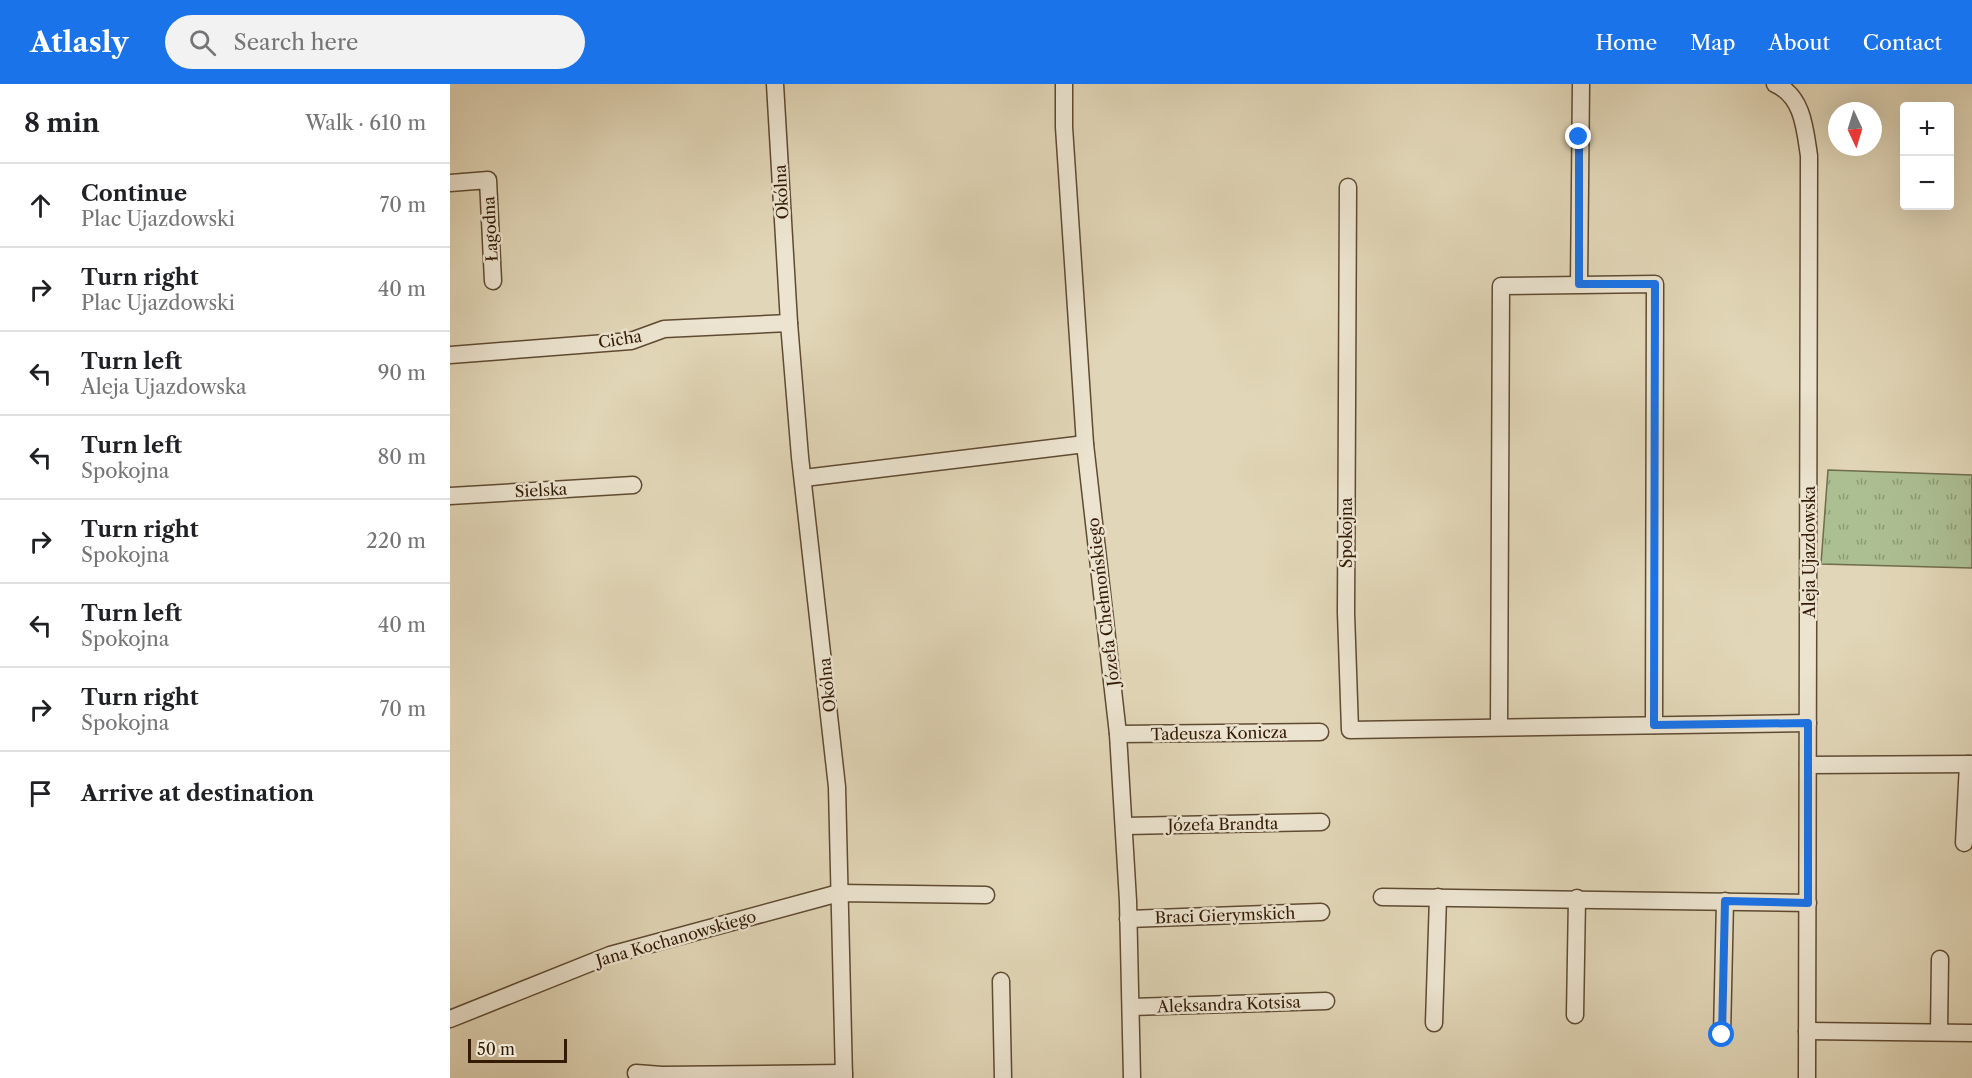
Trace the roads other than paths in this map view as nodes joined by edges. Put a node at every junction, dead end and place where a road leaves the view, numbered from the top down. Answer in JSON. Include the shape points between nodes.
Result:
{"nodes":[{"id":1,"x":775,"y":84,"type":"edge"},
{"id":2,"x":1064,"y":84,"type":"edge"},
{"id":3,"x":1581,"y":84,"type":"edge"},
{"id":4,"x":1775,"y":84,"type":"edge"},
{"id":5,"x":450,"y":183,"type":"edge"},
{"id":6,"x":1348,"y":187,"type":"dead end"},
{"id":7,"x":493,"y":281,"type":"dead end"},
{"id":8,"x":1579,"y":284,"type":"junction"},
{"id":9,"x":789,"y":322,"type":"junction"},
{"id":10,"x":450,"y":355,"type":"edge"},
{"id":11,"x":1085,"y":444,"type":"junction"},
{"id":12,"x":804,"y":478,"type":"junction"},
{"id":13,"x":633,"y":485,"type":"dead end"},
{"id":14,"x":450,"y":496,"type":"edge"},
{"id":15,"x":1808,"y":723,"type":"junction"},
{"id":16,"x":1654,"y":725,"type":"junction"},
{"id":17,"x":1499,"y":727,"type":"junction"},
{"id":18,"x":1320,"y":732,"type":"dead end"},
{"id":19,"x":1118,"y":734,"type":"junction"},
{"id":20,"x":1970,"y":764,"type":"edge"},
{"id":21,"x":1808,"y":765,"type":"junction"},
{"id":22,"x":1321,"y":822,"type":"dead end"},
{"id":23,"x":1125,"y":825,"type":"junction"},
{"id":24,"x":1964,"y":843,"type":"dead end"},
{"id":25,"x":839,"y":893,"type":"junction"},
{"id":26,"x":986,"y":895,"type":"dead end"},
{"id":27,"x":1382,"y":897,"type":"dead end"},
{"id":28,"x":1438,"y":897,"type":"junction"},
{"id":29,"x":1577,"y":898,"type":"junction"},
{"id":30,"x":1725,"y":901,"type":"junction"},
{"id":31,"x":1808,"y":903,"type":"junction"},
{"id":32,"x":1321,"y":912,"type":"dead end"},
{"id":33,"x":1128,"y":919,"type":"junction"},
{"id":34,"x":1940,"y":959,"type":"dead end"},
{"id":35,"x":1001,"y":981,"type":"dead end"},
{"id":36,"x":1326,"y":1001,"type":"dead end"},
{"id":37,"x":1131,"y":1007,"type":"junction"},
{"id":38,"x":1575,"y":1015,"type":"dead end"},
{"id":39,"x":450,"y":1019,"type":"edge"},
{"id":40,"x":1434,"y":1023,"type":"dead end"},
{"id":41,"x":1807,"y":1031,"type":"junction"},
{"id":42,"x":1939,"y":1032,"type":"junction"},
{"id":43,"x":1972,"y":1033,"type":"edge"},
{"id":44,"x":1722,"y":1035,"type":"dead end"},
{"id":45,"x":636,"y":1073,"type":"dead end"},
{"id":46,"x":844,"y":1075,"type":"edge"},
{"id":47,"x":1003,"y":1078,"type":"edge"},
{"id":48,"x":1132,"y":1078,"type":"edge"},
{"id":49,"x":1807,"y":1078,"type":"edge"}],
"edges":[{"from":1,"to":9,"type":"street","name":"Okólna"},
{"from":2,"to":11,"type":"street","name":"Józefa Chełmońskiego"},
{"from":3,"to":8,"type":"street"},
{"from":4,"to":15,"type":"street","name":"Aleja Ujazdowska","via":[[1792,95],[1801,113],[1809,156]]},
{"from":5,"to":7,"type":"street","name":"Łagodna","via":[[488,180]]},
{"from":6,"to":17,"type":"street","name":"Spokojna","via":[[1346,613],[1350,730]]},
{"from":8,"to":16,"type":"street","via":[[1655,284]]},
{"from":8,"to":17,"type":"street","via":[[1501,286]]},
{"from":9,"to":10,"type":"street","name":"Cicha","via":[[664,329],[631,341]]},
{"from":9,"to":12,"type":"street","name":"Okólna"},
{"from":11,"to":12,"type":"street"},
{"from":11,"to":19,"type":"street","name":"Józefa Chełmońskiego"},
{"from":12,"to":25,"type":"street","name":"Okólna","via":[[837,787]]},
{"from":13,"to":14,"type":"street","name":"Sielska"},
{"from":15,"to":16,"type":"street","name":"Spokojna"},
{"from":15,"to":21,"type":"street","name":"Aleja Ujazdowska"},
{"from":16,"to":17,"type":"street","name":"Spokojna"},
{"from":18,"to":19,"type":"street","name":"Tadeusza Konicza"},
{"from":19,"to":23,"type":"street","name":"Józefa Chełmońskiego"},
{"from":20,"to":21,"type":"street"},
{"from":20,"to":24,"type":"street"},
{"from":21,"to":31,"type":"street","name":"Aleja Ujazdowska"},
{"from":22,"to":23,"type":"street","name":"Józefa Brandta"},
{"from":23,"to":33,"type":"street","name":"Józefa Chełmońskiego"},
{"from":25,"to":26,"type":"street"},
{"from":25,"to":39,"type":"street","name":"Jana Kochanowskiego","via":[[610,955]]},
{"from":25,"to":46,"type":"street","name":"Okólna"},
{"from":27,"to":28,"type":"street"},
{"from":28,"to":29,"type":"street"},
{"from":28,"to":40,"type":"street"},
{"from":29,"to":30,"type":"street"},
{"from":29,"to":38,"type":"street"},
{"from":30,"to":31,"type":"street"},
{"from":30,"to":44,"type":"street"},
{"from":31,"to":41,"type":"street","name":"Aleja Ujazdowska"},
{"from":32,"to":33,"type":"street","name":"Braci Gierymskich"},
{"from":33,"to":37,"type":"street","name":"Józefa Chełmońskiego"},
{"from":34,"to":42,"type":"street"},
{"from":35,"to":47,"type":"street"},
{"from":36,"to":37,"type":"street","name":"Aleksandra Kotsisa"},
{"from":37,"to":48,"type":"street","name":"Józefa Chełmońskiego"},
{"from":41,"to":42,"type":"street"},
{"from":41,"to":49,"type":"street","name":"Aleja Ujazdowska"},
{"from":42,"to":43,"type":"street"},
{"from":45,"to":46,"type":"street"}]}
